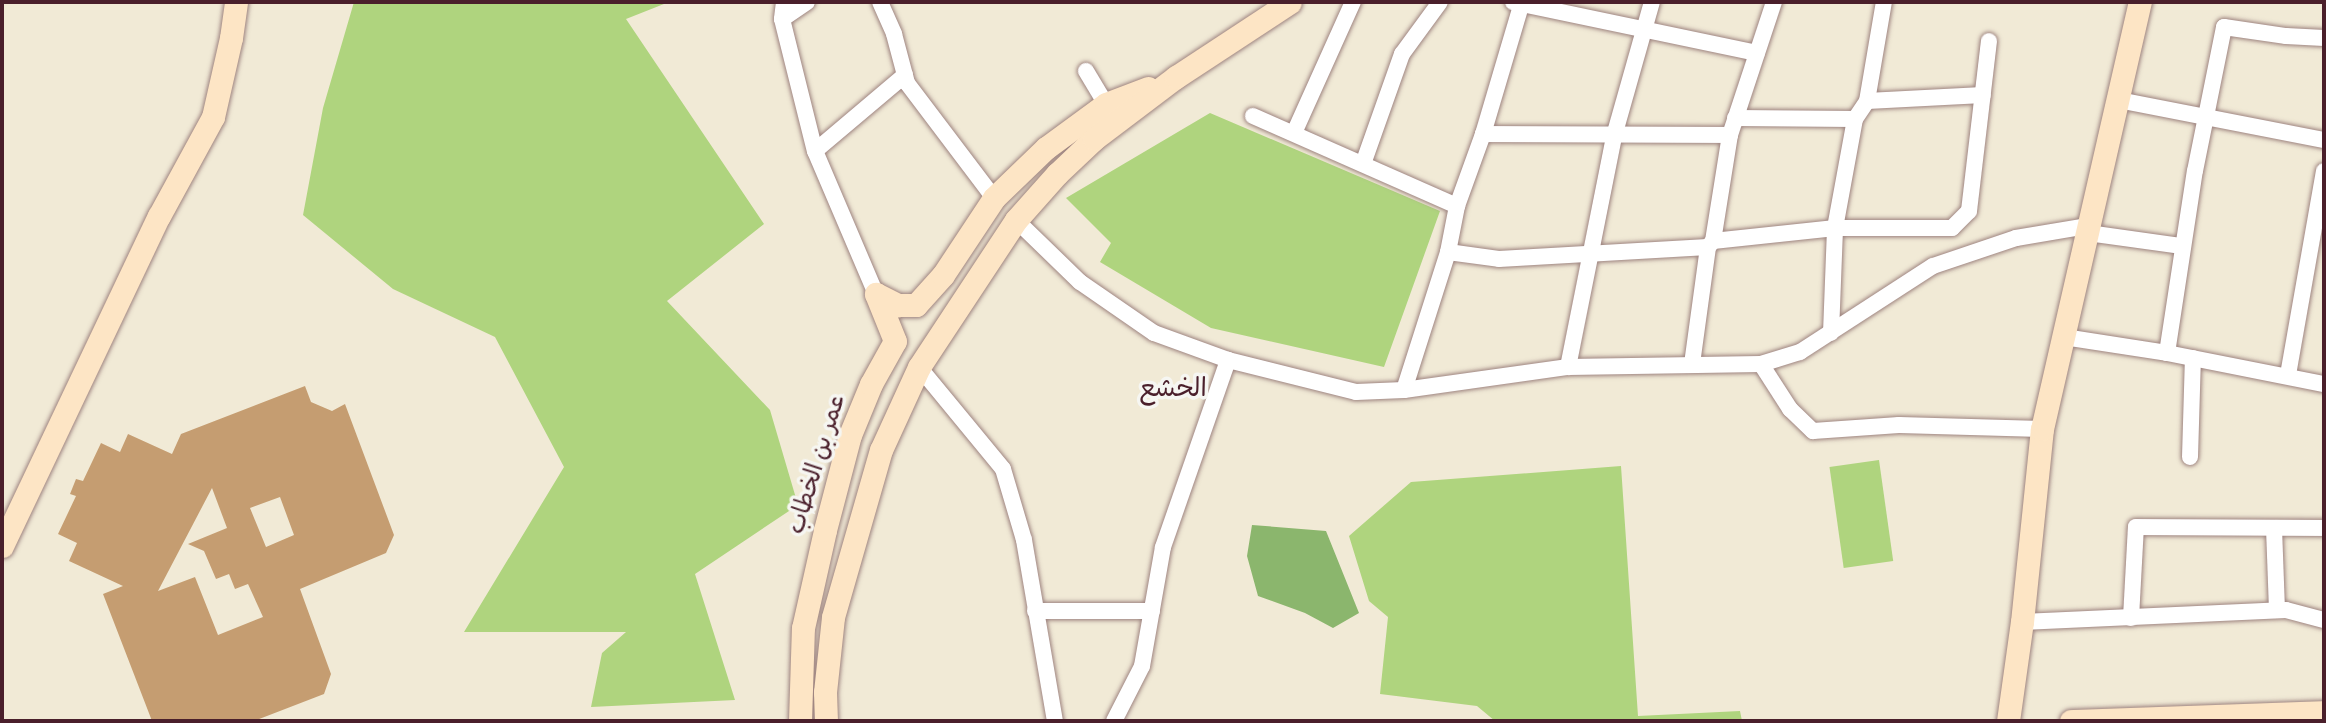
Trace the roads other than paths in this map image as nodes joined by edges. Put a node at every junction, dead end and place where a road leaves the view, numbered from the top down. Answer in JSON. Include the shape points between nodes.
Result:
{"nodes":[{"id":1,"x":236,"y":2,"type":"edge"},
{"id":2,"x":784,"y":2,"type":"edge"},
{"id":3,"x":807,"y":2,"type":"edge"},
{"id":4,"x":880,"y":2,"type":"edge"},
{"id":5,"x":1290,"y":2,"type":"edge"},
{"id":6,"x":1353,"y":2,"type":"edge"},
{"id":7,"x":1440,"y":2,"type":"edge"},
{"id":8,"x":1652,"y":2,"type":"edge"},
{"id":9,"x":1774,"y":2,"type":"edge"},
{"id":10,"x":1884,"y":2,"type":"edge"},
{"id":11,"x":2140,"y":2,"type":"edge"},
{"id":12,"x":1518,"y":3,"type":"edge"},
{"id":13,"x":782,"y":19,"type":"junction"},
{"id":14,"x":1645,"y":31,"type":"junction"},
{"id":15,"x":2324,"y":37,"type":"edge"},
{"id":16,"x":1989,"y":41,"type":"dead end"},
{"id":17,"x":1756,"y":53,"type":"junction"},
{"id":18,"x":1086,"y":71,"type":"dead end"},
{"id":19,"x":905,"y":75,"type":"junction"},
{"id":20,"x":1176,"y":77,"type":"junction"},
{"id":21,"x":1983,"y":94,"type":"junction"},
{"id":22,"x":2118,"y":100,"type":"junction"},
{"id":23,"x":1867,"y":101,"type":"junction"},
{"id":24,"x":1106,"y":104,"type":"junction"},
{"id":25,"x":1253,"y":116,"type":"dead end"},
{"id":26,"x":2206,"y":116,"type":"junction"},
{"id":27,"x":1735,"y":118,"type":"junction"},
{"id":28,"x":1855,"y":119,"type":"junction"},
{"id":29,"x":1294,"y":133,"type":"junction"},
{"id":30,"x":1483,"y":134,"type":"junction"},
{"id":31,"x":1730,"y":135,"type":"junction"},
{"id":32,"x":1614,"y":136,"type":"junction"},
{"id":33,"x":2324,"y":140,"type":"edge"},
{"id":34,"x":815,"y":151,"type":"junction"},
{"id":35,"x":1363,"y":164,"type":"junction"},
{"id":36,"x":2324,"y":171,"type":"edge"},
{"id":37,"x":994,"y":198,"type":"junction"},
{"id":38,"x":1457,"y":206,"type":"junction"},
{"id":39,"x":1016,"y":220,"type":"junction"},
{"id":40,"x":1835,"y":228,"type":"junction"},
{"id":41,"x":2088,"y":229,"type":"junction"},
{"id":42,"x":1711,"y":244,"type":"junction"},
{"id":43,"x":2182,"y":246,"type":"junction"},
{"id":44,"x":1448,"y":252,"type":"junction"},
{"id":45,"x":1589,"y":257,"type":"junction"},
{"id":46,"x":876,"y":294,"type":"junction"},
{"id":47,"x":1831,"y":333,"type":"junction"},
{"id":48,"x":2064,"y":337,"type":"junction"},
{"id":49,"x":2167,"y":353,"type":"junction"},
{"id":50,"x":2193,"y":358,"type":"junction"},
{"id":51,"x":1228,"y":359,"type":"junction"},
{"id":52,"x":1692,"y":364,"type":"junction"},
{"id":53,"x":1761,"y":364,"type":"junction"},
{"id":54,"x":919,"y":367,"type":"junction"},
{"id":55,"x":1568,"y":367,"type":"junction"},
{"id":56,"x":2288,"y":375,"type":"junction"},
{"id":57,"x":2324,"y":384,"type":"edge"},
{"id":58,"x":1404,"y":390,"type":"junction"},
{"id":59,"x":2042,"y":429,"type":"junction"},
{"id":60,"x":2190,"y":457,"type":"dead end"},
{"id":61,"x":2274,"y":527,"type":"junction"},
{"id":62,"x":2324,"y":528,"type":"edge"},
{"id":63,"x":2,"y":546,"type":"edge"},
{"id":64,"x":2277,"y":610,"type":"junction"},
{"id":65,"x":1035,"y":611,"type":"junction"},
{"id":66,"x":1152,"y":611,"type":"junction"},
{"id":67,"x":2132,"y":618,"type":"junction"},
{"id":68,"x":2324,"y":620,"type":"edge"},
{"id":69,"x":2022,"y":622,"type":"junction"},
{"id":70,"x":2324,"y":712,"type":"edge"},
{"id":71,"x":2166,"y":720,"type":"edge"},
{"id":72,"x":800,"y":721,"type":"edge"},
{"id":73,"x":826,"y":721,"type":"edge"},
{"id":74,"x":1055,"y":721,"type":"edge"},
{"id":75,"x":1114,"y":721,"type":"edge"},
{"id":76,"x":2008,"y":721,"type":"edge"},
{"id":77,"x":2071,"y":721,"type":"edge"}],
"edges":[{"from":1,"to":63,"type":"street","via":[[213,117],[159,216]]},
{"from":2,"to":13,"type":"street"},
{"from":3,"to":13,"type":"street"},
{"from":4,"to":19,"type":"street"},
{"from":5,"to":20,"type":"street"},
{"from":6,"to":29,"type":"street"},
{"from":7,"to":35,"type":"street","via":[[1402,54]]},
{"from":8,"to":14,"type":"street"},
{"from":9,"to":17,"type":"street"},
{"from":10,"to":23,"type":"street"},
{"from":11,"to":22,"type":"street"},
{"from":12,"to":14,"type":"street"},
{"from":12,"to":30,"type":"street"},
{"from":13,"to":34,"type":"street"},
{"from":14,"to":17,"type":"street"},
{"from":14,"to":32,"type":"street"},
{"from":15,"to":26,"type":"street","via":[[2224,27]]},
{"from":16,"to":21,"type":"street"},
{"from":17,"to":27,"type":"street"},
{"from":18,"to":24,"type":"street"},
{"from":19,"to":34,"type":"street"},
{"from":19,"to":37,"type":"street"},
{"from":20,"to":24,"type":"street"},
{"from":20,"to":39,"type":"street","via":[[1094,139]]},
{"from":21,"to":23,"type":"street"},
{"from":21,"to":40,"type":"street","via":[[1969,211],[1951,228]]},
{"from":22,"to":26,"type":"street"},
{"from":22,"to":41,"type":"street"},
{"from":23,"to":28,"type":"street"},
{"from":24,"to":37,"type":"street","via":[[1046,148]]},
{"from":25,"to":29,"type":"street"},
{"from":26,"to":33,"type":"street"},
{"from":26,"to":43,"type":"street"},
{"from":27,"to":28,"type":"street"},
{"from":27,"to":31,"type":"street"},
{"from":28,"to":40,"type":"street"},
{"from":29,"to":35,"type":"street"},
{"from":30,"to":32,"type":"street"},
{"from":30,"to":38,"type":"street"},
{"from":31,"to":32,"type":"street"},
{"from":31,"to":42,"type":"street"},
{"from":32,"to":45,"type":"street"},
{"from":34,"to":46,"type":"street"},
{"from":35,"to":38,"type":"street"},
{"from":36,"to":56,"type":"street"},
{"from":37,"to":46,"type":"street","via":[[943,275],[916,305],[898,305]]},
{"from":38,"to":44,"type":"street"},
{"from":39,"to":51,"type":"street","via":[[1080,282],[1154,333]]},
{"from":39,"to":54,"type":"street"},
{"from":40,"to":42,"type":"street"},
{"from":40,"to":47,"type":"street"},
{"from":41,"to":43,"type":"street"},
{"from":41,"to":47,"type":"street","via":[[2016,237],[1933,266]]},
{"from":41,"to":48,"type":"street"},
{"from":42,"to":45,"type":"street"},
{"from":42,"to":52,"type":"street"},
{"from":43,"to":49,"type":"street"},
{"from":44,"to":45,"type":"street","via":[[1499,259]]},
{"from":44,"to":58,"type":"street"},
{"from":45,"to":55,"type":"street"},
{"from":46,"to":72,"type":"street","name":"عمر بن الخطاب","via":[[895,341],[850,435],[825,530],[803,628]]},
{"from":47,"to":53,"type":"street","via":[[1800,352]]},
{"from":48,"to":49,"type":"street"},
{"from":48,"to":59,"type":"street"},
{"from":49,"to":50,"type":"street"},
{"from":50,"to":56,"type":"street"},
{"from":50,"to":60,"type":"street"},
{"from":51,"to":58,"type":"street","via":[[1356,393]]},
{"from":51,"to":66,"type":"street","via":[[1163,547]]},
{"from":52,"to":53,"type":"street"},
{"from":52,"to":55,"type":"street"},
{"from":53,"to":59,"type":"street","via":[[1790,409],[1813,431],[1899,425]]},
{"from":54,"to":65,"type":"street","via":[[1003,469],[1024,540]]},
{"from":54,"to":73,"type":"street","via":[[881,450],[841,590],[834,617]]},
{"from":55,"to":58,"type":"street"},
{"from":56,"to":57,"type":"street"},
{"from":59,"to":69,"type":"street"},
{"from":61,"to":62,"type":"street"},
{"from":61,"to":64,"type":"street"},
{"from":61,"to":67,"type":"street","via":[[2136,527]]},
{"from":64,"to":67,"type":"street"},
{"from":64,"to":68,"type":"street"},
{"from":65,"to":66,"type":"street"},
{"from":65,"to":74,"type":"street"},
{"from":66,"to":75,"type":"street","via":[[1142,666]]},
{"from":67,"to":69,"type":"street"},
{"from":69,"to":76,"type":"street"},
{"from":70,"to":71,"type":"street"},
{"from":71,"to":77,"type":"street"}]}
